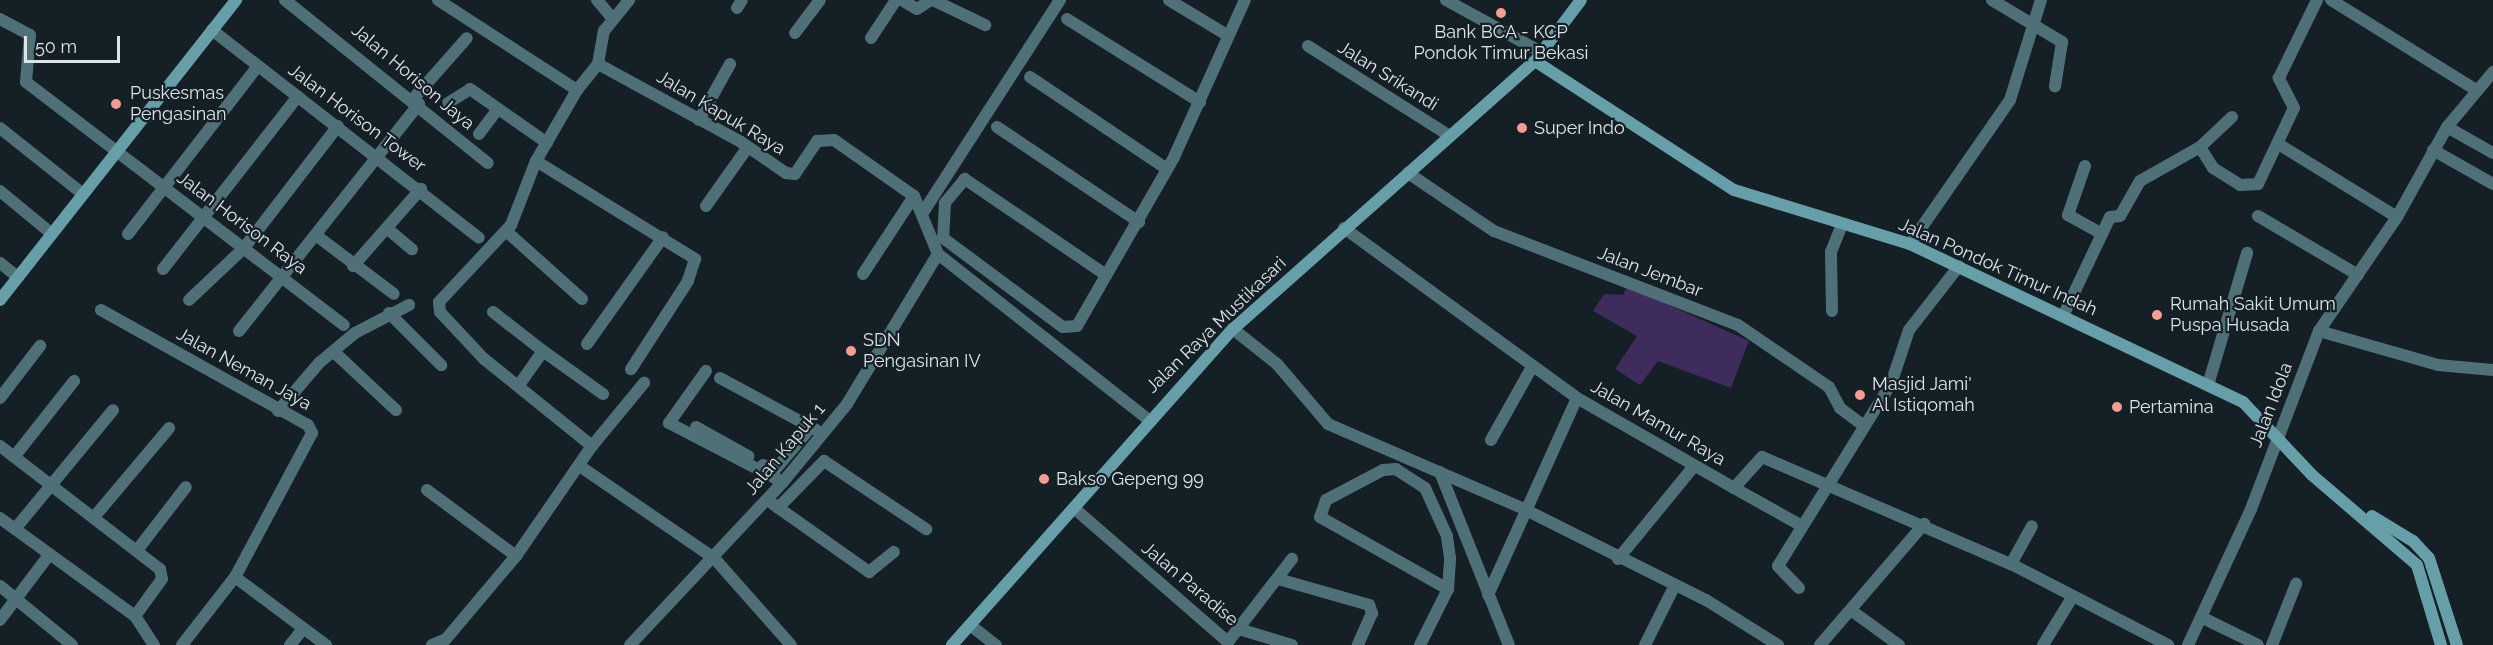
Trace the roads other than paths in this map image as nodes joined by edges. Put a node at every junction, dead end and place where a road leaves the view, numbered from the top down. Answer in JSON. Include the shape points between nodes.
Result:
{"nodes":[{"id":1,"x":236,"y":0,"type":"edge"},
{"id":2,"x":285,"y":0,"type":"edge"},
{"id":3,"x":438,"y":0,"type":"edge"},
{"id":4,"x":597,"y":0,"type":"edge"},
{"id":5,"x":629,"y":0,"type":"edge"},
{"id":6,"x":820,"y":0,"type":"edge"},
{"id":7,"x":896,"y":0,"type":"edge"},
{"id":8,"x":902,"y":0,"type":"edge"},
{"id":9,"x":932,"y":0,"type":"edge"},
{"id":10,"x":1060,"y":0,"type":"edge"},
{"id":11,"x":1169,"y":0,"type":"edge"},
{"id":12,"x":1245,"y":0,"type":"edge"},
{"id":13,"x":1446,"y":0,"type":"edge"},
{"id":14,"x":1581,"y":0,"type":"edge"},
{"id":15,"x":1992,"y":0,"type":"edge"},
{"id":16,"x":2041,"y":0,"type":"edge"},
{"id":17,"x":2317,"y":0,"type":"edge"},
{"id":18,"x":2331,"y":0,"type":"edge"},
{"id":19,"x":0,"y":19,"type":"edge"},
{"id":20,"x":614,"y":19,"type":"junction"},
{"id":21,"x":1067,"y":19,"type":"dead end"},
{"id":22,"x":2033,"y":23,"type":"junction"},
{"id":23,"x":985,"y":24,"type":"dead end"},
{"id":24,"x":212,"y":30,"type":"junction"},
{"id":25,"x":795,"y":33,"type":"dead end"},
{"id":26,"x":1227,"y":35,"type":"junction"},
{"id":27,"x":466,"y":38,"type":"dead end"},
{"id":28,"x":871,"y":38,"type":"dead end"},
{"id":29,"x":1308,"y":46,"type":"dead end"},
{"id":30,"x":1538,"y":57,"type":"junction"},
{"id":31,"x":598,"y":64,"type":"junction"},
{"id":32,"x":730,"y":64,"type":"dead end"},
{"id":33,"x":257,"y":67,"type":"junction"},
{"id":34,"x":2493,"y":72,"type":"edge"},
{"id":35,"x":1030,"y":77,"type":"dead end"},
{"id":36,"x":2055,"y":86,"type":"dead end"},
{"id":37,"x":2484,"y":86,"type":"edge"},
{"id":38,"x":577,"y":90,"type":"junction"},
{"id":39,"x":298,"y":96,"type":"junction"},
{"id":40,"x":416,"y":102,"type":"junction"},
{"id":41,"x":1200,"y":102,"type":"junction"},
{"id":42,"x":448,"y":103,"type":"dead end"},
{"id":43,"x":498,"y":109,"type":"junction"},
{"id":44,"x":2232,"y":117,"type":"dead end"},
{"id":45,"x":699,"y":120,"type":"junction"},
{"id":46,"x":339,"y":126,"type":"junction"},
{"id":47,"x":997,"y":126,"type":"dead end"},
{"id":48,"x":2447,"y":127,"type":"junction"},
{"id":49,"x":0,"y":128,"type":"edge"},
{"id":50,"x":479,"y":134,"type":"dead end"},
{"id":51,"x":1450,"y":136,"type":"junction"},
{"id":52,"x":547,"y":143,"type":"junction"},
{"id":53,"x":2280,"y":145,"type":"junction"},
{"id":54,"x":748,"y":147,"type":"junction"},
{"id":55,"x":2200,"y":147,"type":"junction"},
{"id":56,"x":118,"y":150,"type":"junction"},
{"id":57,"x":2433,"y":150,"type":"junction"},
{"id":58,"x":2493,"y":153,"type":"edge"},
{"id":59,"x":379,"y":158,"type":"junction"},
{"id":60,"x":536,"y":161,"type":"junction"},
{"id":61,"x":488,"y":163,"type":"dead end"},
{"id":62,"x":2085,"y":166,"type":"dead end"},
{"id":63,"x":1167,"y":169,"type":"junction"},
{"id":64,"x":1408,"y":173,"type":"junction"},
{"id":65,"x":2493,"y":184,"type":"edge"},
{"id":66,"x":163,"y":185,"type":"junction"},
{"id":67,"x":421,"y":189,"type":"junction"},
{"id":68,"x":0,"y":191,"type":"edge"},
{"id":69,"x":83,"y":194,"type":"junction"},
{"id":70,"x":914,"y":196,"type":"junction"},
{"id":71,"x":706,"y":206,"type":"dead end"},
{"id":72,"x":922,"y":214,"type":"junction"},
{"id":73,"x":203,"y":216,"type":"junction"},
{"id":74,"x":2258,"y":216,"type":"dead end"},
{"id":75,"x":2397,"y":218,"type":"junction"},
{"id":76,"x":1139,"y":222,"type":"junction"},
{"id":77,"x":1842,"y":225,"type":"junction"},
{"id":78,"x":1344,"y":228,"type":"junction"},
{"id":79,"x":389,"y":230,"type":"junction"},
{"id":80,"x":506,"y":231,"type":"junction"},
{"id":81,"x":51,"y":234,"type":"junction"},
{"id":82,"x":128,"y":234,"type":"dead end"},
{"id":83,"x":2102,"y":234,"type":"junction"},
{"id":84,"x":317,"y":236,"type":"junction"},
{"id":85,"x":663,"y":237,"type":"junction"},
{"id":86,"x":479,"y":238,"type":"dead end"},
{"id":87,"x":1910,"y":244,"type":"junction"},
{"id":88,"x":244,"y":248,"type":"junction"},
{"id":89,"x":412,"y":249,"type":"dead end"},
{"id":90,"x":2247,"y":253,"type":"dead end"},
{"id":91,"x":938,"y":254,"type":"junction"},
{"id":92,"x":0,"y":263,"type":"edge"},
{"id":93,"x":353,"y":266,"type":"junction"},
{"id":94,"x":1959,"y":266,"type":"junction"},
{"id":95,"x":163,"y":269,"type":"dead end"},
{"id":96,"x":863,"y":274,"type":"dead end"},
{"id":97,"x":1106,"y":275,"type":"junction"},
{"id":98,"x":2358,"y":275,"type":"junction"},
{"id":99,"x":18,"y":277,"type":"junction"},
{"id":100,"x":285,"y":278,"type":"junction"},
{"id":101,"x":394,"y":294,"type":"dead end"},
{"id":102,"x":582,"y":299,"type":"dead end"},
{"id":103,"x":0,"y":300,"type":"edge"},
{"id":104,"x":189,"y":300,"type":"dead end"},
{"id":105,"x":409,"y":305,"type":"dead end"},
{"id":106,"x":100,"y":310,"type":"dead end"},
{"id":107,"x":1832,"y":311,"type":"dead end"},
{"id":108,"x":493,"y":312,"type":"dead end"},
{"id":109,"x":389,"y":313,"type":"junction"},
{"id":110,"x":2064,"y":314,"type":"junction"},
{"id":111,"x":344,"y":325,"type":"dead end"},
{"id":112,"x":1233,"y":329,"type":"junction"},
{"id":113,"x":240,"y":331,"type":"dead end"},
{"id":114,"x":2319,"y":331,"type":"junction"},
{"id":115,"x":586,"y":344,"type":"dead end"},
{"id":116,"x":40,"y":346,"type":"dead end"},
{"id":117,"x":543,"y":351,"type":"junction"},
{"id":118,"x":334,"y":352,"type":"junction"},
{"id":119,"x":441,"y":365,"type":"dead end"},
{"id":120,"x":1532,"y":367,"type":"junction"},
{"id":121,"x":631,"y":369,"type":"dead end"},
{"id":122,"x":706,"y":370,"type":"dead end"},
{"id":123,"x":2493,"y":370,"type":"edge"},
{"id":124,"x":720,"y":378,"type":"dead end"},
{"id":125,"x":74,"y":381,"type":"dead end"},
{"id":126,"x":644,"y":383,"type":"dead end"},
{"id":127,"x":519,"y":385,"type":"junction"},
{"id":128,"x":2208,"y":385,"type":"junction"},
{"id":129,"x":603,"y":394,"type":"dead end"},
{"id":130,"x":0,"y":398,"type":"edge"},
{"id":131,"x":1577,"y":398,"type":"junction"},
{"id":132,"x":396,"y":410,"type":"dead end"},
{"id":133,"x":113,"y":411,"type":"dead end"},
{"id":134,"x":278,"y":411,"type":"junction"},
{"id":135,"x":1148,"y":419,"type":"junction"},
{"id":136,"x":1864,"y":426,"type":"junction"},
{"id":137,"x":696,"y":427,"type":"dead end"},
{"id":138,"x":810,"y":427,"type":"junction"},
{"id":139,"x":170,"y":428,"type":"dead end"},
{"id":140,"x":822,"y":433,"type":"junction"},
{"id":141,"x":2277,"y":438,"type":"junction"},
{"id":142,"x":1491,"y":440,"type":"dead end"},
{"id":143,"x":0,"y":446,"type":"edge"},
{"id":144,"x":592,"y":446,"type":"junction"},
{"id":145,"x":14,"y":457,"type":"junction"},
{"id":146,"x":1694,"y":465,"type":"junction"},
{"id":147,"x":581,"y":467,"type":"junction"},
{"id":148,"x":1440,"y":472,"type":"junction"},
{"id":149,"x":783,"y":482,"type":"junction"},
{"id":150,"x":54,"y":484,"type":"junction"},
{"id":151,"x":186,"y":487,"type":"dead end"},
{"id":152,"x":1827,"y":487,"type":"junction"},
{"id":153,"x":1734,"y":488,"type":"junction"},
{"id":154,"x":427,"y":490,"type":"dead end"},
{"id":155,"x":767,"y":499,"type":"junction"},
{"id":156,"x":778,"y":508,"type":"junction"},
{"id":157,"x":1075,"y":509,"type":"junction"},
{"id":158,"x":1524,"y":509,"type":"junction"},
{"id":159,"x":2360,"y":512,"type":"junction"},
{"id":160,"x":95,"y":516,"type":"junction"},
{"id":161,"x":0,"y":518,"type":"edge"},
{"id":162,"x":1924,"y":524,"type":"junction"},
{"id":163,"x":1802,"y":526,"type":"junction"},
{"id":164,"x":2032,"y":526,"type":"dead end"},
{"id":165,"x":15,"y":529,"type":"junction"},
{"id":166,"x":926,"y":529,"type":"dead end"},
{"id":167,"x":138,"y":549,"type":"junction"},
{"id":168,"x":894,"y":552,"type":"dead end"},
{"id":169,"x":49,"y":555,"type":"junction"},
{"id":170,"x":516,"y":556,"type":"junction"},
{"id":171,"x":714,"y":558,"type":"junction"},
{"id":172,"x":1292,"y":559,"type":"dead end"},
{"id":173,"x":1618,"y":559,"type":"junction"},
{"id":174,"x":2011,"y":564,"type":"junction"},
{"id":175,"x":235,"y":577,"type":"junction"},
{"id":176,"x":1278,"y":579,"type":"junction"},
{"id":177,"x":2296,"y":584,"type":"dead end"},
{"id":178,"x":0,"y":586,"type":"edge"},
{"id":179,"x":1674,"y":587,"type":"junction"},
{"id":180,"x":1799,"y":588,"type":"dead end"},
{"id":181,"x":1448,"y":589,"type":"junction"},
{"id":182,"x":1488,"y":595,"type":"junction"},
{"id":183,"x":2073,"y":596,"type":"junction"},
{"id":184,"x":16,"y":599,"type":"junction"},
{"id":185,"x":1852,"y":611,"type":"junction"},
{"id":186,"x":135,"y":616,"type":"junction"},
{"id":187,"x":2203,"y":618,"type":"junction"},
{"id":188,"x":0,"y":620,"type":"edge"},
{"id":189,"x":970,"y":625,"type":"junction"},
{"id":190,"x":303,"y":629,"type":"junction"},
{"id":191,"x":1242,"y":630,"type":"junction"},
{"id":192,"x":957,"y":644,"type":"edge"},
{"id":193,"x":993,"y":644,"type":"edge"},
{"id":194,"x":72,"y":645,"type":"edge"},
{"id":195,"x":154,"y":645,"type":"edge"},
{"id":196,"x":182,"y":645,"type":"edge"},
{"id":197,"x":290,"y":645,"type":"edge"},
{"id":198,"x":326,"y":645,"type":"edge"},
{"id":199,"x":432,"y":645,"type":"edge"},
{"id":200,"x":630,"y":645,"type":"edge"},
{"id":201,"x":791,"y":645,"type":"edge"},
{"id":202,"x":1292,"y":645,"type":"edge"},
{"id":203,"x":1358,"y":645,"type":"edge"},
{"id":204,"x":1420,"y":645,"type":"edge"},
{"id":205,"x":1509,"y":645,"type":"edge"},
{"id":206,"x":1645,"y":645,"type":"edge"},
{"id":207,"x":1778,"y":645,"type":"edge"},
{"id":208,"x":1820,"y":645,"type":"edge"},
{"id":209,"x":1899,"y":645,"type":"edge"},
{"id":210,"x":2043,"y":645,"type":"edge"},
{"id":211,"x":2168,"y":645,"type":"edge"},
{"id":212,"x":2188,"y":645,"type":"edge"},
{"id":213,"x":2258,"y":645,"type":"edge"},
{"id":214,"x":2272,"y":645,"type":"edge"},
{"id":215,"x":2441,"y":645,"type":"edge"},
{"id":216,"x":2457,"y":645,"type":"edge"}],
"edges":[{"from":1,"to":24,"type":"main road"},
{"from":2,"to":40,"type":"street","name":"Jalan Horison Jaya"},
{"from":3,"to":38,"type":"street"},
{"from":4,"to":20,"type":"street"},
{"from":5,"to":20,"type":"street"},
{"from":6,"to":25,"type":"street"},
{"from":7,"to":28,"type":"street"},
{"from":8,"to":9,"type":"street","via":[[917,9]]},
{"from":9,"to":23,"type":"street"},
{"from":10,"to":72,"type":"street"},
{"from":11,"to":26,"type":"street"},
{"from":12,"to":26,"type":"street"},
{"from":13,"to":30,"type":"street"},
{"from":14,"to":30,"type":"main road","name":"Jalan Raya Mustikasari"},
{"from":15,"to":22,"type":"street"},
{"from":16,"to":22,"type":"street"},
{"from":17,"to":53,"type":"street","via":[[2279,78],[2294,108]]},
{"from":18,"to":37,"type":"street"},
{"from":19,"to":56,"type":"street","name":"Jalan Horison Raya","via":[[30,35],[26,82]]},
{"from":20,"to":31,"type":"street","via":[[604,31]]},
{"from":21,"to":41,"type":"street"},
{"from":22,"to":36,"type":"street","via":[[2062,42]]},
{"from":22,"to":87,"type":"street","via":[[2010,100],[1951,177]]},
{"from":24,"to":33,"type":"street","name":"Jalan Horison Tower"},
{"from":24,"to":56,"type":"main road"},
{"from":26,"to":41,"type":"street"},
{"from":27,"to":40,"type":"street"},
{"from":29,"to":51,"type":"street","name":"Jalan Srikandi"},
{"from":30,"to":51,"type":"main road","name":"Jalan Raya Mustikasari"},
{"from":30,"to":77,"type":"main road","name":"Jalan Pondok Timur Indah","via":[[1734,190]]},
{"from":31,"to":38,"type":"street"},
{"from":31,"to":45,"type":"street","name":"Jalan Kapuk Raya"},
{"from":32,"to":45,"type":"street"},
{"from":33,"to":39,"type":"street","name":"Jalan Horison Tower"},
{"from":33,"to":66,"type":"street"},
{"from":34,"to":37,"type":"street","name":"Jalan Idola"},
{"from":35,"to":63,"type":"street"},
{"from":37,"to":48,"type":"street","name":"Jalan Idola"},
{"from":38,"to":52,"type":"street"},
{"from":39,"to":46,"type":"street","name":"Jalan Horison Tower"},
{"from":39,"to":73,"type":"street"},
{"from":40,"to":59,"type":"street"},
{"from":40,"to":61,"type":"street","name":"Jalan Horison Jaya"},
{"from":41,"to":63,"type":"street"},
{"from":42,"to":43,"type":"street","via":[[466,88]]},
{"from":43,"to":50,"type":"street"},
{"from":43,"to":52,"type":"street"},
{"from":44,"to":55,"type":"street"},
{"from":45,"to":54,"type":"street","name":"Jalan Kapuk Raya"},
{"from":46,"to":59,"type":"street","name":"Jalan Horison Tower"},
{"from":46,"to":88,"type":"street"},
{"from":47,"to":76,"type":"street"},
{"from":48,"to":57,"type":"street","name":"Jalan Idola"},
{"from":48,"to":58,"type":"street"},
{"from":49,"to":69,"type":"street"},
{"from":51,"to":64,"type":"main road","name":"Jalan Raya Mustikasari"},
{"from":52,"to":60,"type":"street"},
{"from":53,"to":55,"type":"street","via":[[2252,188],[2213,168]]},
{"from":53,"to":75,"type":"street"},
{"from":54,"to":70,"type":"street","name":"Jalan Kapuk Raya","via":[[791,175],[825,136]]},
{"from":54,"to":71,"type":"street"},
{"from":55,"to":83,"type":"street","via":[[2140,182]]},
{"from":56,"to":66,"type":"street","name":"Jalan Horison Raya"},
{"from":56,"to":69,"type":"main road"},
{"from":57,"to":65,"type":"street"},
{"from":57,"to":75,"type":"street","name":"Jalan Idola"},
{"from":59,"to":67,"type":"street","name":"Jalan Horison Tower"},
{"from":59,"to":84,"type":"street"},
{"from":60,"to":80,"type":"street"},
{"from":60,"to":85,"type":"street"},
{"from":62,"to":83,"type":"street","via":[[2068,215]]},
{"from":63,"to":76,"type":"street"},
{"from":64,"to":78,"type":"main road","name":"Jalan Raya Mustikasari"},
{"from":64,"to":136,"type":"street","name":"Jalan Jembar","via":[[1494,231],[1737,325],[1829,387],[1840,408]]},
{"from":66,"to":73,"type":"street","name":"Jalan Horison Raya"},
{"from":66,"to":82,"type":"street"},
{"from":67,"to":79,"type":"street"},
{"from":67,"to":86,"type":"street","name":"Jalan Horison Tower"},
{"from":68,"to":81,"type":"street"},
{"from":69,"to":81,"type":"main road"},
{"from":70,"to":72,"type":"street"},
{"from":70,"to":96,"type":"street"},
{"from":72,"to":91,"type":"street"},
{"from":73,"to":88,"type":"street","name":"Jalan Horison Raya"},
{"from":73,"to":95,"type":"street"},
{"from":74,"to":98,"type":"street"},
{"from":75,"to":98,"type":"street","name":"Jalan Idola"},
{"from":76,"to":97,"type":"street"},
{"from":77,"to":87,"type":"main road","name":"Jalan Pondok Timur Indah"},
{"from":77,"to":107,"type":"street","via":[[1831,252]]},
{"from":78,"to":112,"type":"main road","name":"Jalan Raya Mustikasari"},
{"from":78,"to":120,"type":"street","name":"Jalan Mamur Raya"},
{"from":79,"to":89,"type":"street"},
{"from":79,"to":93,"type":"street"},
{"from":80,"to":102,"type":"street"},
{"from":80,"to":127,"type":"street","via":[[439,303],[440,312],[466,341]]},
{"from":81,"to":99,"type":"main road"},
{"from":83,"to":110,"type":"street"},
{"from":84,"to":93,"type":"street"},
{"from":84,"to":100,"type":"street"},
{"from":85,"to":115,"type":"street"},
{"from":85,"to":121,"type":"street","via":[[695,259],[688,281]]},
{"from":87,"to":94,"type":"main road","name":"Jalan Pondok Timur Indah"},
{"from":88,"to":100,"type":"street","name":"Jalan Horison Raya"},
{"from":88,"to":104,"type":"street"},
{"from":90,"to":128,"type":"street"},
{"from":91,"to":135,"type":"street"},
{"from":91,"to":140,"type":"street","name":"Jalan Kapuk 1","via":[[847,404]]},
{"from":92,"to":99,"type":"street"},
{"from":93,"to":101,"type":"street"},
{"from":94,"to":110,"type":"main road","name":"Jalan Pondok Timur Indah"},
{"from":94,"to":136,"type":"street","via":[[1909,330],[1891,384]]},
{"from":97,"to":97,"type":"street","via":[[965,179],[945,203],[943,238],[1063,327],[1077,327]]},
{"from":98,"to":114,"type":"street","name":"Jalan Idola"},
{"from":99,"to":103,"type":"main road"},
{"from":100,"to":111,"type":"street","name":"Jalan Horison Raya"},
{"from":100,"to":113,"type":"street"},
{"from":105,"to":109,"type":"street"},
{"from":106,"to":134,"type":"street","name":"Jalan Neman Jaya"},
{"from":108,"to":117,"type":"street"},
{"from":109,"to":118,"type":"street"},
{"from":109,"to":119,"type":"street"},
{"from":110,"to":128,"type":"main road","name":"Jalan Pondok Timur Indah"},
{"from":112,"to":135,"type":"main road","name":"Jalan Raya Mustikasari"},
{"from":112,"to":148,"type":"street","via":[[1278,364],[1328,424]]},
{"from":114,"to":123,"type":"street","via":[[2438,365]]},
{"from":114,"to":141,"type":"street","name":"Jalan Idola"},
{"from":116,"to":130,"type":"street"},
{"from":117,"to":127,"type":"street"},
{"from":117,"to":129,"type":"street"},
{"from":118,"to":132,"type":"street"},
{"from":118,"to":134,"type":"street"},
{"from":120,"to":131,"type":"street","name":"Jalan Mamur Raya"},
{"from":120,"to":142,"type":"street"},
{"from":122,"to":149,"type":"street","via":[[669,423]]},
{"from":124,"to":138,"type":"street"},
{"from":125,"to":145,"type":"street"},
{"from":126,"to":144,"type":"street"},
{"from":127,"to":144,"type":"street"},
{"from":128,"to":141,"type":"main road","name":"Jalan Pondok Timur Indah","via":[[2243,402]]},
{"from":131,"to":146,"type":"street","name":"Jalan Mamur Raya"},
{"from":131,"to":158,"type":"street"},
{"from":133,"to":150,"type":"street"},
{"from":134,"to":175,"type":"street","name":"Jalan Neman Jaya","via":[[308,425],[312,433]]},
{"from":135,"to":157,"type":"main road","name":"Jalan Raya Mustikasari"},
{"from":136,"to":152,"type":"street"},
{"from":137,"to":138,"type":"street","via":[[774,471]]},
{"from":138,"to":140,"type":"street"},
{"from":139,"to":160,"type":"street"},
{"from":140,"to":149,"type":"street","name":"Jalan Kapuk 1"},
{"from":141,"to":159,"type":"main road","name":"Jalan Pondok Timur Indah","via":[[2312,475]]},
{"from":141,"to":187,"type":"street","name":"Jalan Idola"},
{"from":143,"to":145,"type":"street"},
{"from":144,"to":147,"type":"street"},
{"from":145,"to":150,"type":"street"},
{"from":146,"to":153,"type":"street","name":"Jalan Mamur Raya"},
{"from":146,"to":173,"type":"street"},
{"from":147,"to":170,"type":"street"},
{"from":147,"to":171,"type":"street"},
{"from":148,"to":158,"type":"street"},
{"from":148,"to":182,"type":"street"},
{"from":149,"to":155,"type":"street","name":"Jalan Kapuk 1"},
{"from":150,"to":160,"type":"street"},
{"from":150,"to":165,"type":"street"},
{"from":151,"to":167,"type":"street"},
{"from":152,"to":153,"type":"street","name":"Jalan Mamur Raya","via":[[1761,458]]},
{"from":152,"to":162,"type":"street","name":"Jalan Mamur Raya"},
{"from":152,"to":163,"type":"street"},
{"from":153,"to":163,"type":"street"},
{"from":154,"to":170,"type":"street"},
{"from":155,"to":156,"type":"street"},
{"from":155,"to":171,"type":"street","name":"Jalan Kapuk 1"},
{"from":156,"to":166,"type":"street","via":[[824,461]]},
{"from":156,"to":168,"type":"street","via":[[869,572]]},
{"from":157,"to":189,"type":"main road","name":"Jalan Raya Mustikasari"},
{"from":157,"to":191,"type":"street","name":"Jalan Paradise","via":[[1221,638],[1234,640]]},
{"from":158,"to":173,"type":"street"},
{"from":158,"to":182,"type":"street"},
{"from":159,"to":215,"type":"main road","name":"Jalan Pondok Timur Indah","via":[[2420,570]]},
{"from":159,"to":216,"type":"main road","name":"Jalan Pondok Timur Indah","via":[[2413,541],[2429,558]]},
{"from":160,"to":167,"type":"street"},
{"from":161,"to":165,"type":"street"},
{"from":162,"to":174,"type":"street","name":"Jalan Mamur Raya"},
{"from":162,"to":185,"type":"street"},
{"from":163,"to":180,"type":"street","via":[[1778,568]]},
{"from":164,"to":174,"type":"street"},
{"from":165,"to":169,"type":"street"},
{"from":167,"to":186,"type":"street","via":[[164,574]]},
{"from":169,"to":184,"type":"street"},
{"from":169,"to":186,"type":"street"},
{"from":170,"to":199,"type":"street","via":[[446,639]]},
{"from":171,"to":200,"type":"street","name":"Jalan Kapuk 1"},
{"from":171,"to":201,"type":"street"},
{"from":172,"to":176,"type":"street","name":"Jalan Paradise"},
{"from":173,"to":179,"type":"street"},
{"from":174,"to":183,"type":"street","name":"Jalan Mamur Raya"},
{"from":175,"to":190,"type":"street"},
{"from":175,"to":196,"type":"street"},
{"from":176,"to":191,"type":"street","name":"Jalan Paradise"},
{"from":176,"to":203,"type":"street","via":[[1368,605],[1372,613]]},
{"from":177,"to":214,"type":"street"},
{"from":178,"to":184,"type":"street"},
{"from":179,"to":206,"type":"street"},
{"from":179,"to":207,"type":"street"},
{"from":181,"to":181,"type":"street","via":[[1320,518],[1326,500],[1383,470],[1413,478],[1425,488],[1447,536]]},
{"from":181,"to":204,"type":"street"},
{"from":182,"to":205,"type":"street"},
{"from":183,"to":210,"type":"street"},
{"from":183,"to":211,"type":"street","name":"Jalan Mamur Raya"},
{"from":184,"to":188,"type":"street"},
{"from":184,"to":194,"type":"street"},
{"from":185,"to":208,"type":"street"},
{"from":185,"to":209,"type":"street"},
{"from":186,"to":195,"type":"street"},
{"from":187,"to":212,"type":"street","name":"Jalan Idola"},
{"from":187,"to":213,"type":"street"},
{"from":189,"to":192,"type":"main road","name":"Jalan Raya Mustikasari"},
{"from":189,"to":193,"type":"street"},
{"from":190,"to":197,"type":"street"},
{"from":190,"to":198,"type":"street"},
{"from":191,"to":202,"type":"street"}]}
